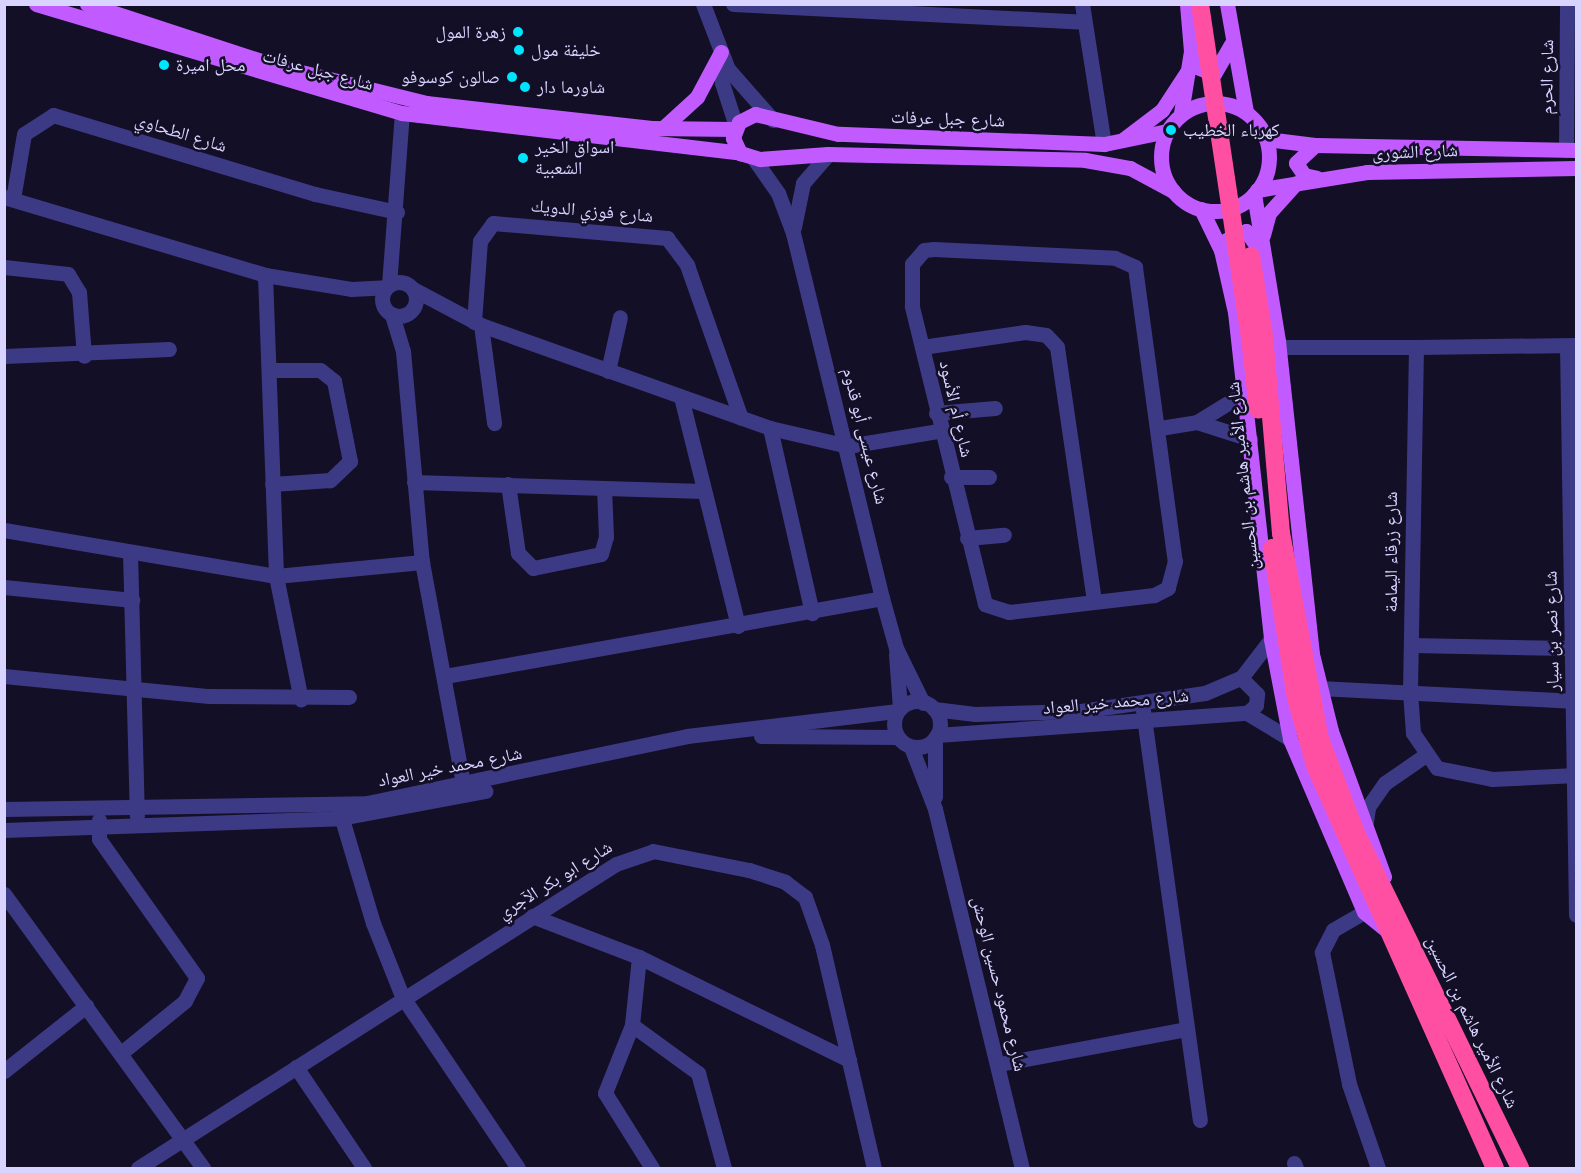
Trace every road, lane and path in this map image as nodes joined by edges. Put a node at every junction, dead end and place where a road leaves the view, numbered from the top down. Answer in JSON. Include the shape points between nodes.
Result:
{"nodes":[{"id":1,"x":36,"y":4,"type":"edge"},
{"id":2,"x":87,"y":4,"type":"edge"},
{"id":3,"x":703,"y":4,"type":"edge"},
{"id":4,"x":733,"y":4,"type":"edge"},
{"id":5,"x":1082,"y":4,"type":"edge"},
{"id":6,"x":1187,"y":4,"type":"edge"},
{"id":7,"x":1200,"y":4,"type":"edge"},
{"id":8,"x":1212,"y":4,"type":"edge"},
{"id":9,"x":1227,"y":4,"type":"edge"},
{"id":10,"x":1567,"y":4,"type":"edge"},
{"id":11,"x":802,"y":7,"type":"edge"},
{"id":12,"x":1084,"y":22,"type":"junction"},
{"id":13,"x":1232,"y":44,"type":"junction"},
{"id":14,"x":1191,"y":51,"type":"junction"},
{"id":15,"x":721,"y":54,"type":"junction"},
{"id":16,"x":1576,"y":62,"type":"edge"},
{"id":17,"x":1189,"y":67,"type":"junction"},
{"id":18,"x":1246,"y":112,"type":"junction"},
{"id":19,"x":402,"y":113,"type":"junction"},
{"id":20,"x":1181,"y":113,"type":"junction"},
{"id":21,"x":773,"y":120,"type":"junction"},
{"id":22,"x":735,"y":127,"type":"junction"},
{"id":23,"x":663,"y":128,"type":"junction"},
{"id":24,"x":1167,"y":130,"type":"junction"},
{"id":25,"x":1266,"y":139,"type":"junction"},
{"id":26,"x":1124,"y":143,"type":"junction"},
{"id":27,"x":1104,"y":144,"type":"junction"},
{"id":28,"x":1315,"y":145,"type":"junction"},
{"id":29,"x":1572,"y":150,"type":"edge"},
{"id":30,"x":828,"y":154,"type":"junction"},
{"id":31,"x":747,"y":156,"type":"junction"},
{"id":32,"x":1130,"y":168,"type":"junction"},
{"id":33,"x":1576,"y":168,"type":"edge"},
{"id":34,"x":1317,"y":178,"type":"junction"},
{"id":35,"x":1297,"y":182,"type":"junction"},
{"id":36,"x":1173,"y":191,"type":"junction"},
{"id":37,"x":1256,"y":192,"type":"junction"},
{"id":38,"x":8,"y":198,"type":"edge"},
{"id":39,"x":1201,"y":209,"type":"junction"},
{"id":40,"x":397,"y":212,"type":"junction"},
{"id":41,"x":793,"y":233,"type":"junction"},
{"id":42,"x":1262,"y":237,"type":"junction"},
{"id":43,"x":1221,"y":250,"type":"junction"},
{"id":44,"x":1265,"y":259,"type":"junction"},
{"id":45,"x":4,"y":267,"type":"edge"},
{"id":46,"x":265,"y":274,"type":"junction"},
{"id":47,"x":398,"y":286,"type":"junction"},
{"id":48,"x":351,"y":289,"type":"junction"},
{"id":49,"x":387,"y":309,"type":"junction"},
{"id":50,"x":449,"y":312,"type":"junction"},
{"id":51,"x":409,"y":313,"type":"junction"},
{"id":52,"x":620,"y":317,"type":"dead end"},
{"id":53,"x":478,"y":323,"type":"junction"},
{"id":54,"x":1257,"y":336,"type":"junction"},
{"id":55,"x":1572,"y":346,"type":"edge"},
{"id":56,"x":922,"y":347,"type":"junction"},
{"id":57,"x":1279,"y":347,"type":"junction"},
{"id":58,"x":1416,"y":347,"type":"junction"},
{"id":59,"x":169,"y":349,"type":"dead end"},
{"id":60,"x":403,"y":351,"type":"junction"},
{"id":61,"x":4,"y":356,"type":"edge"},
{"id":62,"x":84,"y":356,"type":"junction"},
{"id":63,"x":271,"y":370,"type":"junction"},
{"id":64,"x":608,"y":371,"type":"junction"},
{"id":65,"x":1244,"y":393,"type":"junction"},
{"id":66,"x":681,"y":397,"type":"junction"},
{"id":67,"x":995,"y":408,"type":"dead end"},
{"id":68,"x":936,"y":413,"type":"junction"},
{"id":69,"x":741,"y":418,"type":"junction"},
{"id":70,"x":1197,"y":422,"type":"junction"},
{"id":71,"x":494,"y":423,"type":"dead end"},
{"id":72,"x":770,"y":428,"type":"junction"},
{"id":73,"x":1160,"y":428,"type":"junction"},
{"id":74,"x":939,"y":431,"type":"junction"},
{"id":75,"x":1250,"y":439,"type":"junction"},
{"id":76,"x":848,"y":446,"type":"junction"},
{"id":77,"x":951,"y":477,"type":"junction"},
{"id":78,"x":989,"y":477,"type":"dead end"},
{"id":79,"x":414,"y":482,"type":"junction"},
{"id":80,"x":272,"y":484,"type":"junction"},
{"id":81,"x":508,"y":484,"type":"junction"},
{"id":82,"x":604,"y":488,"type":"junction"},
{"id":83,"x":703,"y":492,"type":"junction"},
{"id":84,"x":4,"y":530,"type":"edge"},
{"id":85,"x":1004,"y":535,"type":"dead end"},
{"id":86,"x":967,"y":538,"type":"junction"},
{"id":87,"x":130,"y":552,"type":"junction"},
{"id":88,"x":422,"y":562,"type":"junction"},
{"id":89,"x":1574,"y":569,"type":"edge"},
{"id":90,"x":276,"y":576,"type":"junction"},
{"id":91,"x":4,"y":587,"type":"edge"},
{"id":92,"x":882,"y":598,"type":"junction"},
{"id":93,"x":132,"y":600,"type":"junction"},
{"id":94,"x":1094,"y":601,"type":"junction"},
{"id":95,"x":812,"y":613,"type":"junction"},
{"id":96,"x":738,"y":626,"type":"junction"},
{"id":97,"x":1271,"y":639,"type":"junction"},
{"id":98,"x":1411,"y":645,"type":"junction"},
{"id":99,"x":896,"y":648,"type":"junction"},
{"id":100,"x":1571,"y":648,"type":"junction"},
{"id":101,"x":4,"y":676,"type":"edge"},
{"id":102,"x":445,"y":676,"type":"junction"},
{"id":103,"x":1241,"y":678,"type":"junction"},
{"id":104,"x":135,"y":686,"type":"junction"},
{"id":105,"x":1319,"y":688,"type":"junction"},
{"id":106,"x":1410,"y":692,"type":"junction"},
{"id":107,"x":349,"y":697,"type":"dead end"},
{"id":108,"x":301,"y":700,"type":"junction"},
{"id":109,"x":1575,"y":701,"type":"edge"},
{"id":110,"x":1142,"y":703,"type":"junction"},
{"id":111,"x":929,"y":706,"type":"junction"},
{"id":112,"x":899,"y":710,"type":"junction"},
{"id":113,"x":1247,"y":713,"type":"junction"},
{"id":114,"x":1143,"y":719,"type":"junction"},
{"id":115,"x":897,"y":737,"type":"junction"},
{"id":116,"x":936,"y":737,"type":"junction"},
{"id":117,"x":1290,"y":739,"type":"junction"},
{"id":118,"x":911,"y":747,"type":"junction"},
{"id":119,"x":1424,"y":756,"type":"junction"},
{"id":120,"x":1576,"y":775,"type":"edge"},
{"id":121,"x":465,"y":791,"type":"junction"},
{"id":122,"x":100,"y":808,"type":"junction"},
{"id":123,"x":137,"y":808,"type":"junction"},
{"id":124,"x":4,"y":809,"type":"edge"},
{"id":125,"x":935,"y":809,"type":"junction"},
{"id":126,"x":340,"y":811,"type":"junction"},
{"id":127,"x":1366,"y":822,"type":"junction"},
{"id":128,"x":138,"y":825,"type":"junction"},
{"id":129,"x":98,"y":827,"type":"junction"},
{"id":130,"x":4,"y":830,"type":"edge"},
{"id":131,"x":1576,"y":836,"type":"edge"},
{"id":132,"x":4,"y":894,"type":"edge"},
{"id":133,"x":1387,"y":894,"type":"junction"},
{"id":134,"x":1364,"y":912,"type":"junction"},
{"id":135,"x":1576,"y":915,"type":"edge"},
{"id":136,"x":532,"y":916,"type":"junction"},
{"id":137,"x":1385,"y":929,"type":"junction"},
{"id":138,"x":639,"y":957,"type":"junction"},
{"id":139,"x":402,"y":996,"type":"junction"},
{"id":140,"x":86,"y":1006,"type":"junction"},
{"id":141,"x":632,"y":1025,"type":"junction"},
{"id":142,"x":1186,"y":1029,"type":"junction"},
{"id":143,"x":121,"y":1053,"type":"junction"},
{"id":144,"x":849,"y":1060,"type":"junction"},
{"id":145,"x":999,"y":1064,"type":"junction"},
{"id":146,"x":296,"y":1066,"type":"junction"},
{"id":147,"x":4,"y":1071,"type":"edge"},
{"id":148,"x":1200,"y":1120,"type":"dead end"},
{"id":149,"x":182,"y":1139,"type":"junction"},
{"id":150,"x":1516,"y":1161,"type":"edge"},
{"id":151,"x":138,"y":1168,"type":"edge"},
{"id":152,"x":203,"y":1168,"type":"edge"},
{"id":153,"x":364,"y":1168,"type":"edge"},
{"id":154,"x":518,"y":1168,"type":"edge"},
{"id":155,"x":652,"y":1168,"type":"edge"},
{"id":156,"x":724,"y":1168,"type":"edge"},
{"id":157,"x":874,"y":1168,"type":"edge"},
{"id":158,"x":1022,"y":1168,"type":"edge"},
{"id":159,"x":1378,"y":1168,"type":"edge"},
{"id":160,"x":1495,"y":1168,"type":"edge"},
{"id":161,"x":1532,"y":1168,"type":"edge"}],
"edges":[{"from":1,"to":19,"type":"main road","name":"شارع جبل عرفات"},
{"from":2,"to":23,"type":"main road","name":"شارع جبل عرفات","via":[[277,66],[403,99]]},
{"from":3,"to":15,"type":"street"},
{"from":4,"to":11,"type":"street"},
{"from":5,"to":12,"type":"street"},
{"from":6,"to":14,"type":"main road"},
{"from":7,"to":54,"type":"highway","name":"شارع الأمير هاشم بن الحسين","bridge":true},
{"from":8,"to":54,"type":"highway","name":"شارع الأمير هاشم بن الحسين","bridge":true},
{"from":9,"to":13,"type":"main road"},
{"from":10,"to":29,"type":"street","name":"شارع الحرم"},
{"from":11,"to":12,"type":"street"},
{"from":12,"to":27,"type":"street"},
{"from":13,"to":14,"type":"main road","via":[[1214,74],[1202,71]]},
{"from":13,"to":18,"type":"main road"},
{"from":14,"to":17,"type":"main road"},
{"from":15,"to":21,"type":"street"},
{"from":15,"to":22,"type":"street","via":[[722,82]]},
{"from":15,"to":23,"type":"main road","via":[[697,97]]},
{"from":16,"to":29,"type":"street","name":"شارع الحرم"},
{"from":17,"to":20,"type":"main road"},
{"from":17,"to":26,"type":"main road","via":[[1166,106]]},
{"from":18,"to":20,"type":"main road","via":[[1225,103],[1202,104]]},
{"from":18,"to":25,"type":"main road"},
{"from":19,"to":31,"type":"main road","name":"شارع جبل عرفات"},
{"from":19,"to":40,"type":"street"},
{"from":20,"to":24,"type":"main road"},
{"from":21,"to":22,"type":"main road","name":"شارع جبل عرفات","via":[[755,114]]},
{"from":21,"to":27,"type":"main road","name":"شارع جبل عرفات","via":[[823,133]]},
{"from":22,"to":23,"type":"main road","name":"شارع جبل عرفات"},
{"from":22,"to":31,"type":"main road"},
{"from":24,"to":26,"type":"main road","name":"شارع جبل عرفات"},
{"from":24,"to":36,"type":"main road","via":[[1162,162]]},
{"from":25,"to":28,"type":"main road","name":"شارع الشورى"},
{"from":25,"to":37,"type":"main road","via":[[1268,166]]},
{"from":26,"to":27,"type":"main road","name":"شارع جبل عرفات"},
{"from":26,"to":32,"type":"main road","via":[[1134,156]]},
{"from":28,"to":29,"type":"main road","name":"شارع الشورى"},
{"from":28,"to":34,"type":"main road","via":[[1296,163],[1304,175]]},
{"from":30,"to":31,"type":"main road","name":"شارع جبل عرفات"},
{"from":30,"to":32,"type":"main road","name":"شارع جبل عرفات","via":[[1085,160]]},
{"from":30,"to":41,"type":"street","name":"شارع عيسى أبو قدوم","via":[[803,183]]},
{"from":31,"to":41,"type":"street","name":"شارع عيسى أبو قدوم","via":[[778,194]]},
{"from":32,"to":36,"type":"main road","name":"شارع جبل عرفات"},
{"from":33,"to":34,"type":"main road","name":"شارع الشورى","via":[[1386,171]]},
{"from":34,"to":35,"type":"main road","name":"شارع الشورى"},
{"from":35,"to":37,"type":"main road","name":"شارع الشورى"},
{"from":35,"to":42,"type":"main road","via":[[1269,213]]},
{"from":36,"to":39,"type":"main road"},
{"from":37,"to":39,"type":"main road","via":[[1230,209]]},
{"from":37,"to":42,"type":"main road","name":"شارع الأمير هاشم بن الحسين"},
{"from":38,"to":40,"type":"street","name":"شارع الطحاوي","via":[[24,134],[53,116],[315,194]]},
{"from":38,"to":46,"type":"street"},
{"from":39,"to":43,"type":"main road","name":"شارع الأمير هاشم بن الحسين"},
{"from":40,"to":47,"type":"street"},
{"from":41,"to":76,"type":"street","name":"شارع عيسى أبو قدوم"},
{"from":42,"to":44,"type":"main road","name":"شارع الأمير هاشم بن الحسين"},
{"from":43,"to":44,"type":"main road","via":[[1232,233],[1246,231]]},
{"from":43,"to":65,"type":"main road","name":"شارع الأمير هاشم بن الحسين","via":[[1235,312]]},
{"from":44,"to":57,"type":"main road","name":"شارع الأمير هاشم بن الحسين"},
{"from":45,"to":62,"type":"street","via":[[69,274],[79,292]]},
{"from":46,"to":48,"type":"street"},
{"from":46,"to":63,"type":"street"},
{"from":47,"to":48,"type":"street"},
{"from":47,"to":49,"type":"street"},
{"from":47,"to":50,"type":"street"},
{"from":47,"to":51,"type":"street","via":[[416,306]]},
{"from":48,"to":49,"type":"street"},
{"from":49,"to":51,"type":"street"},
{"from":49,"to":60,"type":"street"},
{"from":50,"to":51,"type":"street"},
{"from":50,"to":53,"type":"street"},
{"from":51,"to":60,"type":"street"},
{"from":52,"to":64,"type":"street"},
{"from":53,"to":64,"type":"street"},
{"from":53,"to":69,"type":"street","name":"شارع فوزي الدويك","via":[[480,241],[493,223],[667,238],[687,265]]},
{"from":53,"to":71,"type":"street"},
{"from":54,"to":133,"type":"highway","name":"شارع الأمير هاشم بن الحسين","via":[[1281,533],[1310,703],[1356,833]]},
{"from":54,"to":137,"type":"highway","name":"شارع الأمير هاشم بن الحسين","via":[[1275,584],[1296,698],[1316,768]]},
{"from":55,"to":58,"type":"street"},
{"from":55,"to":89,"type":"street","name":"شارع نصر بن سيار"},
{"from":56,"to":68,"type":"street","name":"شارع أم الأسود"},
{"from":56,"to":73,"type":"street","name":"شارع أم الأسود","via":[[909,273],[924,250],[1122,259],[1141,280]]},
{"from":56,"to":94,"type":"street","via":[[1025,333],[1046,335],[1057,346]]},
{"from":57,"to":58,"type":"street"},
{"from":57,"to":105,"type":"main road","name":"شارع الأمير هاشم بن الحسين"},
{"from":58,"to":98,"type":"street","name":"شارع زرقاء اليمامة"},
{"from":59,"to":62,"type":"street"},
{"from":60,"to":79,"type":"street"},
{"from":61,"to":62,"type":"street"},
{"from":63,"to":80,"type":"street"},
{"from":63,"to":80,"type":"street","via":[[320,370],[334,381],[350,461],[330,480]]},
{"from":64,"to":66,"type":"street"},
{"from":65,"to":70,"type":"street"},
{"from":65,"to":75,"type":"main road","name":"شارع الأمير هاشم بن الحسين"},
{"from":66,"to":69,"type":"street"},
{"from":66,"to":83,"type":"street"},
{"from":67,"to":68,"type":"street"},
{"from":68,"to":74,"type":"street","name":"شارع أم الأسود"},
{"from":69,"to":72,"type":"street"},
{"from":70,"to":73,"type":"street"},
{"from":70,"to":75,"type":"street"},
{"from":72,"to":76,"type":"street"},
{"from":72,"to":95,"type":"street"},
{"from":73,"to":94,"type":"street","name":"شارع أم الأسود","via":[[1173,580],[1154,595]]},
{"from":74,"to":76,"type":"street"},
{"from":74,"to":77,"type":"street","name":"شارع أم الأسود"},
{"from":75,"to":97,"type":"main road","name":"شارع الأمير هاشم بن الحسين"},
{"from":76,"to":92,"type":"street","name":"شارع عيسى أبو قدوم"},
{"from":77,"to":78,"type":"street"},
{"from":77,"to":86,"type":"street","name":"شارع أم الأسود"},
{"from":79,"to":81,"type":"street"},
{"from":79,"to":88,"type":"street"},
{"from":80,"to":90,"type":"street"},
{"from":81,"to":82,"type":"street"},
{"from":81,"to":82,"type":"street","via":[[518,553],[533,568],[601,554],[606,537]]},
{"from":82,"to":83,"type":"street"},
{"from":83,"to":96,"type":"street"},
{"from":84,"to":87,"type":"street"},
{"from":85,"to":86,"type":"street"},
{"from":86,"to":94,"type":"street","name":"شارع أم الأسود","via":[[979,588],[993,611]]},
{"from":87,"to":90,"type":"street"},
{"from":87,"to":93,"type":"street"},
{"from":88,"to":90,"type":"street"},
{"from":88,"to":102,"type":"street"},
{"from":89,"to":100,"type":"street","name":"شارع نصر بن سيار"},
{"from":90,"to":108,"type":"street"},
{"from":91,"to":93,"type":"street"},
{"from":92,"to":95,"type":"street"},
{"from":92,"to":99,"type":"street","name":"شارع عيسى أبو قدوم"},
{"from":93,"to":104,"type":"street"},
{"from":95,"to":96,"type":"street"},
{"from":96,"to":102,"type":"street"},
{"from":97,"to":103,"type":"street","name":"شارع محمد خير العواد"},
{"from":97,"to":117,"type":"main road","name":"شارع الأمير هاشم بن الحسين"},
{"from":98,"to":100,"type":"street"},
{"from":98,"to":106,"type":"street","name":"شارع زرقاء اليمامة"},
{"from":99,"to":111,"type":"street","name":"شارع عيسى أبو قدوم"},
{"from":99,"to":112,"type":"street","name":"شارع عيسى أبو قدوم"},
{"from":100,"to":109,"type":"street","name":"شارع نصر بن سيار"},
{"from":101,"to":104,"type":"street"},
{"from":102,"to":121,"type":"street"},
{"from":103,"to":110,"type":"street","name":"شارع محمد خير العواد","via":[[1219,689]]},
{"from":103,"to":113,"type":"street","via":[[1257,694]]},
{"from":104,"to":108,"type":"street"},
{"from":104,"to":123,"type":"street"},
{"from":105,"to":106,"type":"street"},
{"from":105,"to":127,"type":"main road","name":"شارع الأمير هاشم بن الحسين"},
{"from":106,"to":109,"type":"street"},
{"from":106,"to":119,"type":"street","name":"شارع زرقاء اليمامة","via":[[1413,734]]},
{"from":107,"to":108,"type":"street"},
{"from":109,"to":120,"type":"street","name":"شارع نصر بن سيار"},
{"from":110,"to":111,"type":"street","name":"شارع محمد خير العواد","via":[[1027,714]]},
{"from":110,"to":114,"type":"street"},
{"from":111,"to":112,"type":"street","name":"شارع محمد خير العواد"},
{"from":111,"to":116,"type":"street","name":"شارع محمود حسين الوحش"},
{"from":112,"to":115,"type":"street","name":"شارع عيسى أبو قدوم"},
{"from":112,"to":121,"type":"street","name":"شارع محمد خير العواد","via":[[687,736]]},
{"from":113,"to":114,"type":"street","name":"شارع محمد خير العواد"},
{"from":113,"to":117,"type":"street"},
{"from":114,"to":116,"type":"street","name":"شارع محمد خير العواد"},
{"from":114,"to":142,"type":"street"},
{"from":115,"to":118,"type":"street"},
{"from":115,"to":121,"type":"street","name":"شارع محمد خير العواد","via":[[800,733],[709,740]]},
{"from":116,"to":118,"type":"street","name":"شارع محمد خير العواد"},
{"from":116,"to":125,"type":"street","name":"شارع محمود حسين الوحش"},
{"from":117,"to":134,"type":"main road","name":"شارع الأمير هاشم بن الحسين"},
{"from":118,"to":125,"type":"street","name":"شارع محمود حسين الوحش"},
{"from":119,"to":120,"type":"street","via":[[1437,768],[1463,776]]},
{"from":119,"to":127,"type":"street","via":[[1385,783],[1368,807]]},
{"from":120,"to":131,"type":"street","name":"شارع نصر بن سيار"},
{"from":121,"to":126,"type":"street","name":"شارع محمد خير العواد"},
{"from":122,"to":123,"type":"street","name":"شارع محمد خير العواد"},
{"from":122,"to":124,"type":"street","name":"شارع محمد خير العواد"},
{"from":122,"to":129,"type":"street"},
{"from":123,"to":126,"type":"street","name":"شارع محمد خير العواد"},
{"from":123,"to":128,"type":"street"},
{"from":125,"to":145,"type":"street","name":"شارع محمود حسين الوحش"},
{"from":126,"to":128,"type":"street","name":"شارع محمد خير العواد"},
{"from":126,"to":139,"type":"street"},
{"from":127,"to":133,"type":"main road","name":"شارع الأمير هاشم بن الحسين"},
{"from":128,"to":129,"type":"street","name":"شارع محمد خير العواد"},
{"from":129,"to":130,"type":"street","name":"شارع محمد خير العواد"},
{"from":129,"to":143,"type":"street","via":[[108,853],[197,978],[192,993]]},
{"from":131,"to":135,"type":"street","name":"شارع نصر بن سيار"},
{"from":132,"to":140,"type":"street"},
{"from":133,"to":150,"type":"highway","name":"شارع الأمير هاشم بن الحسين"},
{"from":134,"to":137,"type":"main road","name":"شارع الأمير هاشم بن الحسين"},
{"from":134,"to":159,"type":"street","via":[[1333,930],[1322,952],[1349,1084]]},
{"from":136,"to":138,"type":"street"},
{"from":136,"to":139,"type":"street","name":"شارع ابو بكر الآجري"},
{"from":136,"to":144,"type":"street","name":"شارع ابو بكر الآجري","via":[[616,864],[653,851],[704,857],[785,882],[799,890],[810,909]]},
{"from":137,"to":160,"type":"highway","name":"شارع الأمير هاشم بن الحسين"},
{"from":138,"to":141,"type":"street"},
{"from":138,"to":144,"type":"street"},
{"from":139,"to":146,"type":"street","name":"شارع ابو بكر الآجري"},
{"from":139,"to":154,"type":"street"},
{"from":140,"to":143,"type":"street"},
{"from":140,"to":147,"type":"street"},
{"from":141,"to":155,"type":"street","via":[[605,1093]]},
{"from":141,"to":156,"type":"street","via":[[698,1073]]},
{"from":142,"to":145,"type":"street"},
{"from":142,"to":148,"type":"street"},
{"from":143,"to":149,"type":"street"},
{"from":144,"to":157,"type":"street","name":"شارع ابو بكر الآجري"},
{"from":145,"to":158,"type":"street","name":"شارع محمود حسين الوحش"},
{"from":146,"to":149,"type":"street","name":"شارع ابو بكر الآجري"},
{"from":146,"to":153,"type":"street"},
{"from":149,"to":151,"type":"street","name":"شارع ابو بكر الآجري"},
{"from":149,"to":152,"type":"street"},
{"from":150,"to":161,"type":"main road"}]}
